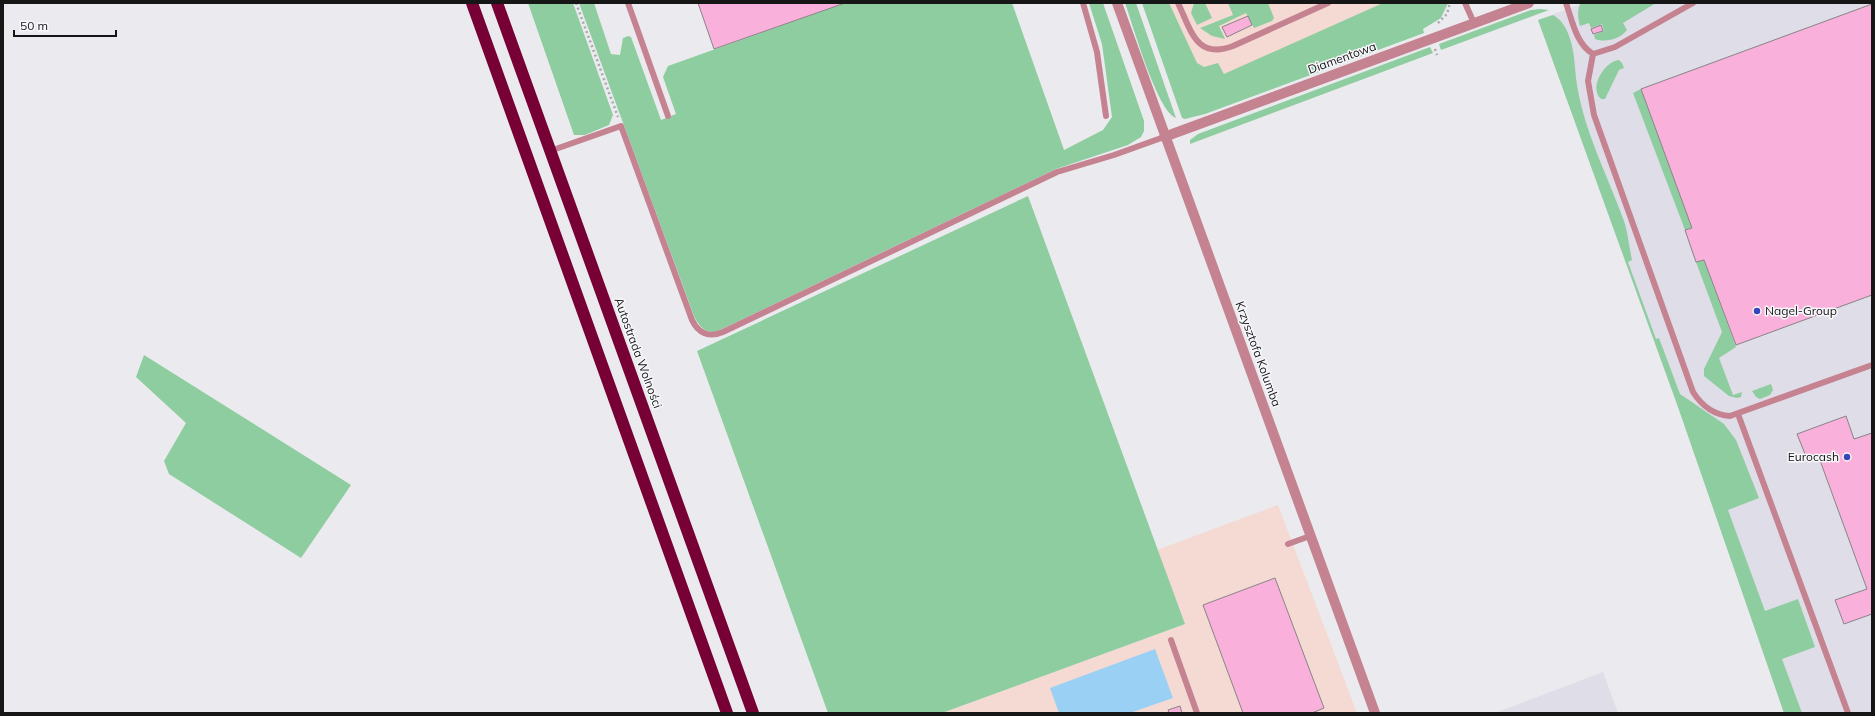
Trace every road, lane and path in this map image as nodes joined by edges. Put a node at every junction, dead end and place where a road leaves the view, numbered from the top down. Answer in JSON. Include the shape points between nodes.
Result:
{"nodes":[{"id":1,"x":472,"y":3,"type":"edge"},
{"id":2,"x":497,"y":3,"type":"edge"},
{"id":3,"x":576,"y":3,"type":"edge"},
{"id":4,"x":628,"y":3,"type":"edge"},
{"id":5,"x":1083,"y":3,"type":"edge"},
{"id":6,"x":1117,"y":3,"type":"edge"},
{"id":7,"x":1178,"y":3,"type":"edge"},
{"id":8,"x":1328,"y":3,"type":"edge"},
{"id":9,"x":1450,"y":3,"type":"edge"},
{"id":10,"x":1465,"y":3,"type":"edge"},
{"id":11,"x":1530,"y":3,"type":"edge"},
{"id":12,"x":1566,"y":3,"type":"edge"},
{"id":13,"x":1693,"y":3,"type":"edge"},
{"id":14,"x":1474,"y":23,"type":"junction"},
{"id":15,"x":1435,"y":26,"type":"dead end"},
{"id":16,"x":1593,"y":54,"type":"junction"},
{"id":17,"x":668,"y":116,"type":"dead end"},
{"id":18,"x":1106,"y":116,"type":"dead end"},
{"id":19,"x":621,"y":126,"type":"junction"},
{"id":20,"x":1164,"y":137,"type":"junction"},
{"id":21,"x":550,"y":151,"type":"junction"},
{"id":22,"x":1872,"y":365,"type":"edge"},
{"id":23,"x":1738,"y":414,"type":"junction"},
{"id":24,"x":1310,"y":536,"type":"junction"},
{"id":25,"x":1288,"y":544,"type":"dead end"},
{"id":26,"x":1171,"y":640,"type":"dead end"},
{"id":27,"x":727,"y":713,"type":"edge"},
{"id":28,"x":753,"y":713,"type":"edge"},
{"id":29,"x":1197,"y":713,"type":"edge"},
{"id":30,"x":1375,"y":713,"type":"edge"},
{"id":31,"x":1848,"y":713,"type":"edge"}],
"edges":[{"from":1,"to":27,"type":"highway"},
{"from":2,"to":21,"type":"highway","name":"Autostrada Wolności"},
{"from":3,"to":19,"type":"path"},
{"from":4,"to":17,"type":"lane"},
{"from":5,"to":18,"type":"lane","via":[[1097,52]]},
{"from":6,"to":20,"type":"street","name":"Krzysztofa Kolumba"},
{"from":7,"to":8,"type":"lane","via":[[1197,40],[1206,49],[1217,51]]},
{"from":9,"to":15,"type":"path","via":[[1447,14]]},
{"from":10,"to":14,"type":"lane"},
{"from":11,"to":14,"type":"street","name":"Diamentowa"},
{"from":12,"to":16,"type":"lane","via":[[1579,40]]},
{"from":13,"to":16,"type":"lane","via":[[1616,47]]},
{"from":14,"to":20,"type":"street","name":"Diamentowa"},
{"from":16,"to":23,"type":"lane","via":[[1588,81],[1591,103],[1693,392],[1698,400],[1714,412],[1721,415]]},
{"from":19,"to":20,"type":"lane","via":[[692,320],[700,331],[711,335],[723,332],[1057,172]]},
{"from":19,"to":21,"type":"lane"},
{"from":20,"to":24,"type":"street","name":"Krzysztofa Kolumba"},
{"from":21,"to":28,"type":"highway","name":"Autostrada Wolności"},
{"from":22,"to":23,"type":"lane"},
{"from":23,"to":31,"type":"lane"},
{"from":24,"to":25,"type":"lane"},
{"from":24,"to":30,"type":"street","name":"Krzysztofa Kolumba"},
{"from":26,"to":29,"type":"lane"}]}
